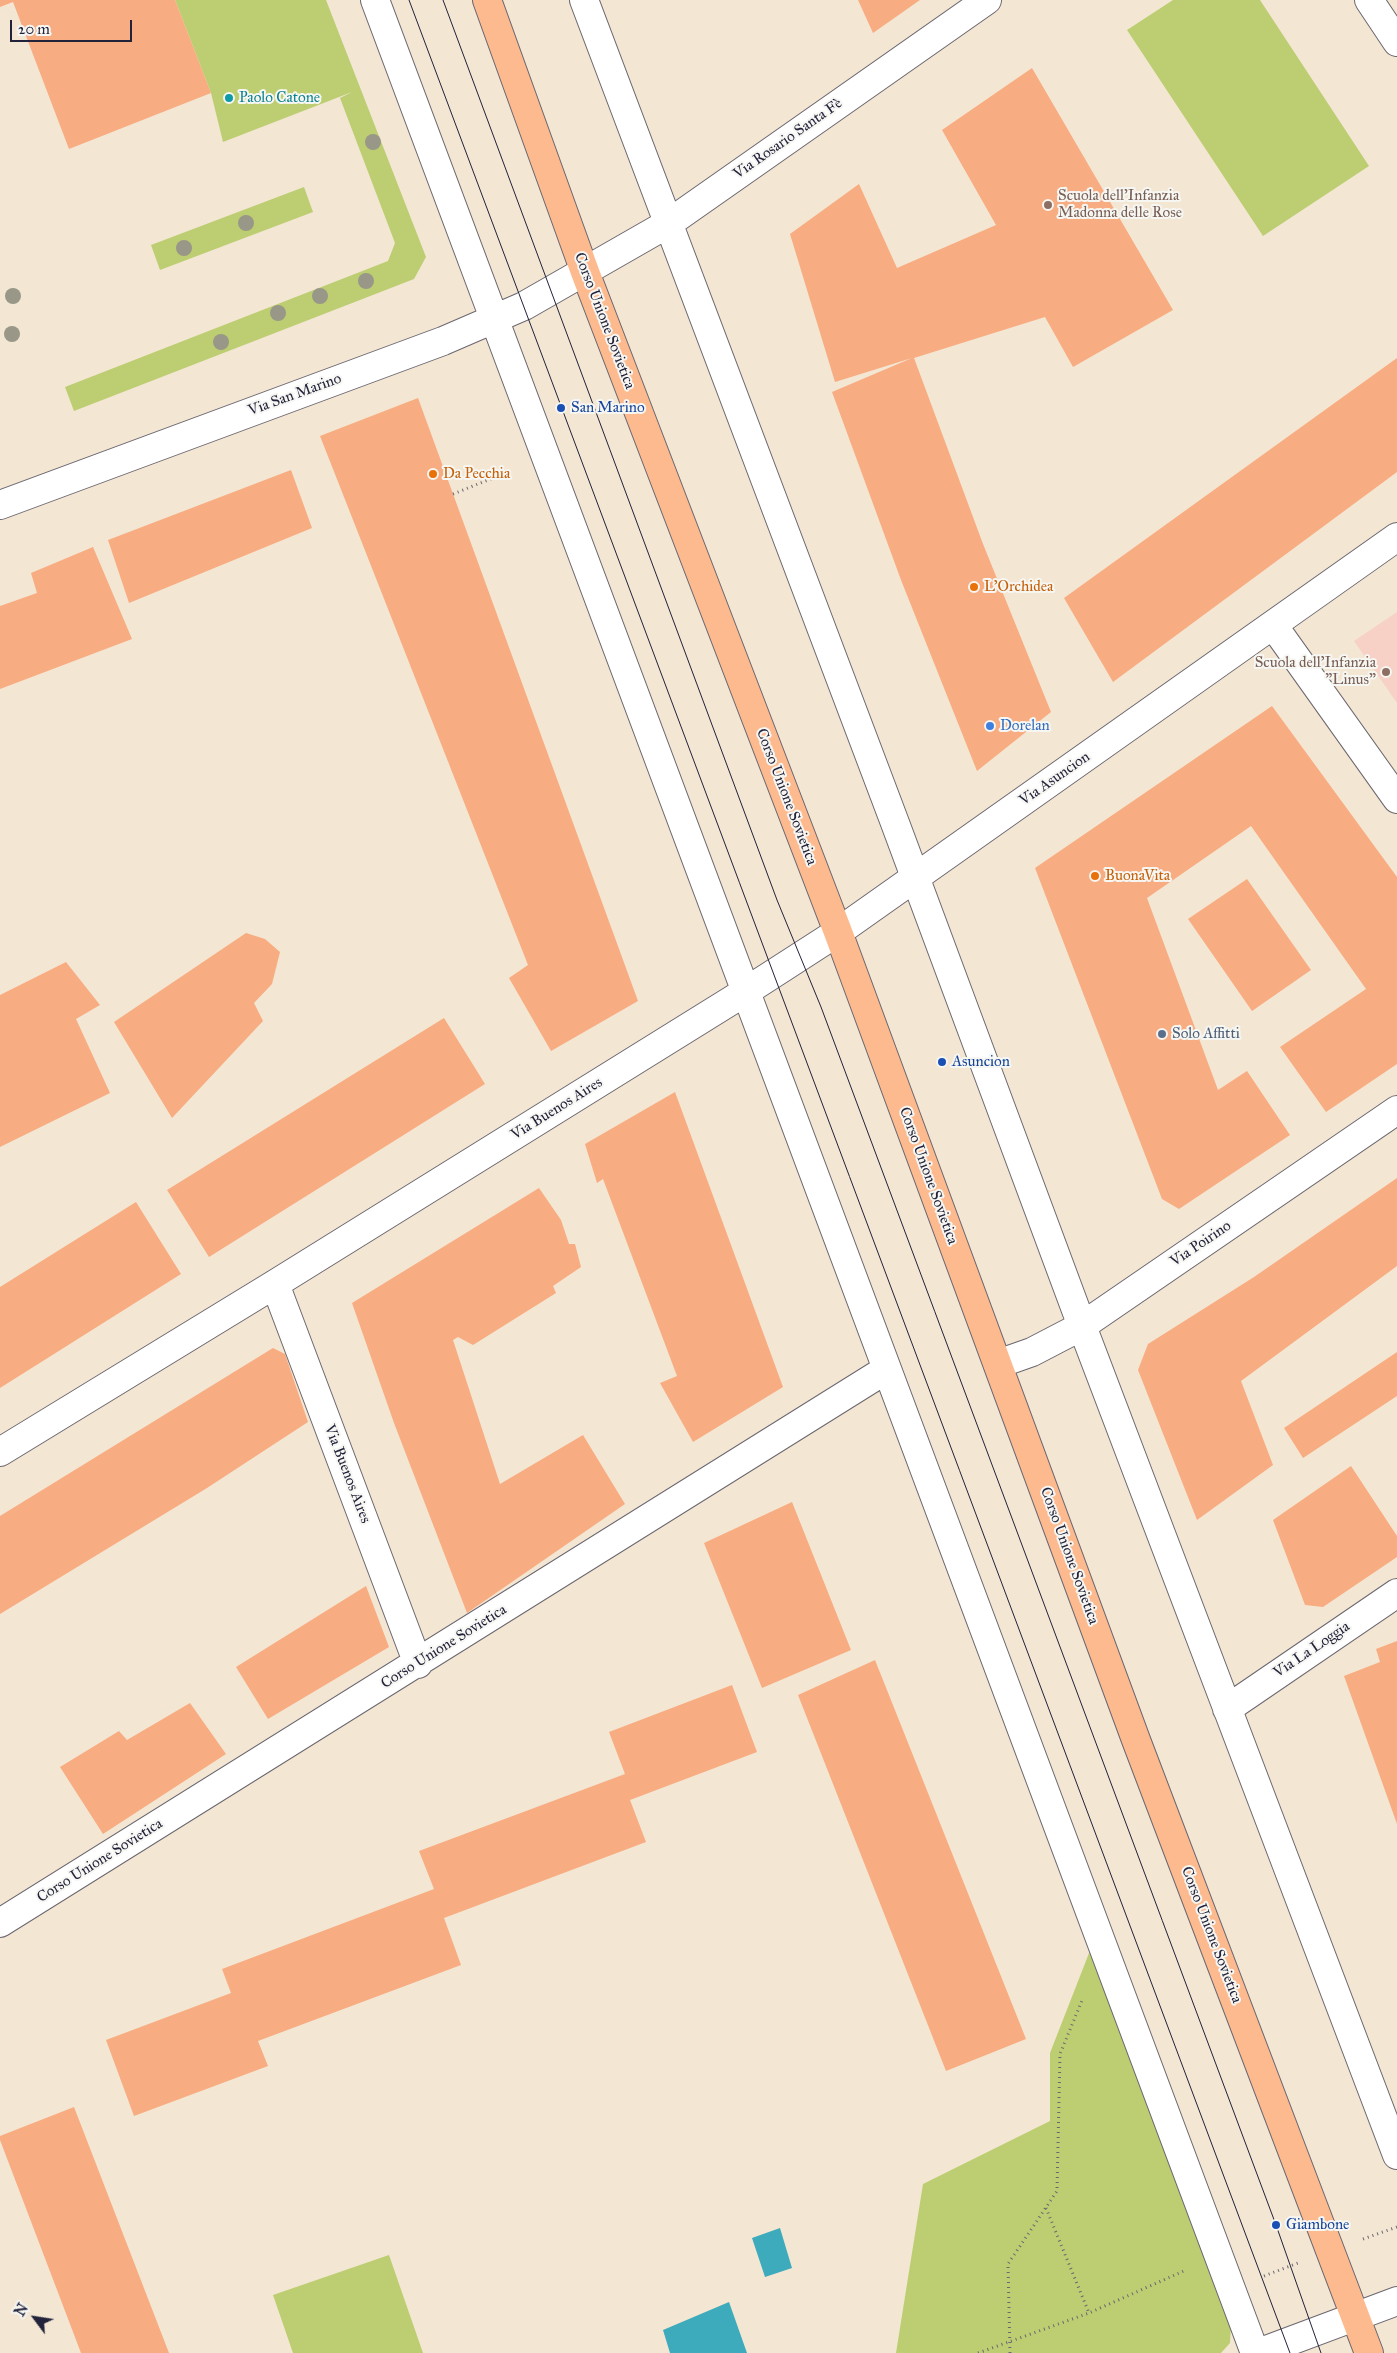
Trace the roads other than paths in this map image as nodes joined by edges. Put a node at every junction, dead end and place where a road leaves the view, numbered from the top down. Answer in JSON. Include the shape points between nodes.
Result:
{"nodes":[{"id":1,"x":375,"y":0,"type":"edge"},
{"id":2,"x":487,"y":0,"type":"edge"},
{"id":3,"x":584,"y":0,"type":"edge"},
{"id":4,"x":987,"y":0,"type":"edge"},
{"id":5,"x":1369,"y":0,"type":"edge"},
{"id":6,"x":1397,"y":42,"type":"edge"},
{"id":7,"x":669,"y":223,"type":"junction"},
{"id":8,"x":585,"y":272,"type":"junction"},
{"id":9,"x":494,"y":320,"type":"junction"},
{"id":10,"x":0,"y":504,"type":"edge"},
{"id":11,"x":1397,"y":537,"type":"edge"},
{"id":12,"x":1272,"y":625,"type":"junction"},
{"id":13,"x":1397,"y":799,"type":"edge"},
{"id":14,"x":916,"y":877,"type":"junction"},
{"id":15,"x":838,"y":932,"type":"junction"},
{"id":16,"x":745,"y":992,"type":"junction"},
{"id":17,"x":1397,"y":1110,"type":"edge"},
{"id":18,"x":275,"y":1284,"type":"junction"},
{"id":19,"x":1082,"y":1326,"type":"junction"},
{"id":20,"x":998,"y":1364,"type":"junction"},
{"id":21,"x":887,"y":1369,"type":"junction"},
{"id":22,"x":0,"y":1452,"type":"edge"},
{"id":23,"x":1397,"y":1592,"type":"edge"},
{"id":24,"x":418,"y":1664,"type":"junction"},
{"id":25,"x":1227,"y":1709,"type":"junction"},
{"id":26,"x":0,"y":1923,"type":"edge"},
{"id":27,"x":1397,"y":2155,"type":"edge"},
{"id":28,"x":1397,"y":2301,"type":"edge"},
{"id":29,"x":1357,"y":2318,"type":"junction"},
{"id":30,"x":1256,"y":2353,"type":"edge"},
{"id":31,"x":1369,"y":2353,"type":"edge"}],
"edges":[{"from":1,"to":9,"type":"street"},
{"from":2,"to":8,"type":"main road","name":"Corso Unione Sovietica"},
{"from":3,"to":7,"type":"street"},
{"from":4,"to":7,"type":"street","name":"Via Rosario Santa Fè"},
{"from":5,"to":6,"type":"street"},
{"from":7,"to":8,"type":"street","name":"Via Rosario Santa Fè"},
{"from":7,"to":14,"type":"street"},
{"from":8,"to":9,"type":"street","name":"Via San Marino"},
{"from":8,"to":15,"type":"main road","name":"Corso Unione Sovietica"},
{"from":9,"to":10,"type":"street","name":"Via San Marino"},
{"from":9,"to":16,"type":"street"},
{"from":11,"to":12,"type":"street","name":"Via Asuncion"},
{"from":12,"to":13,"type":"street"},
{"from":12,"to":14,"type":"street","name":"Via Asuncion"},
{"from":14,"to":15,"type":"street","name":"Via Asuncion"},
{"from":14,"to":19,"type":"street"},
{"from":15,"to":16,"type":"street","name":"Via Buenos Aires"},
{"from":15,"to":20,"type":"main road","name":"Corso Unione Sovietica"},
{"from":16,"to":18,"type":"street","name":"Via Buenos Aires"},
{"from":16,"to":21,"type":"street"},
{"from":17,"to":19,"type":"street","name":"Via Poirino"},
{"from":18,"to":22,"type":"street","name":"Via Buenos Aires"},
{"from":18,"to":24,"type":"street","name":"Via Buenos Aires"},
{"from":19,"to":20,"type":"street","name":"Via Poirino","via":[[1032,1352]]},
{"from":19,"to":25,"type":"street"},
{"from":20,"to":29,"type":"main road","name":"Corso Unione Sovietica","via":[[1136,1740]]},
{"from":21,"to":24,"type":"street","name":"Corso Unione Sovietica"},
{"from":21,"to":30,"type":"street"},
{"from":23,"to":25,"type":"street","name":"Via La Loggia"},
{"from":24,"to":26,"type":"street","name":"Corso Unione Sovietica"},
{"from":25,"to":27,"type":"street"},
{"from":28,"to":29,"type":"street"},
{"from":29,"to":30,"type":"street"},
{"from":29,"to":31,"type":"main road","name":"Corso Unione Sovietica"}]}
